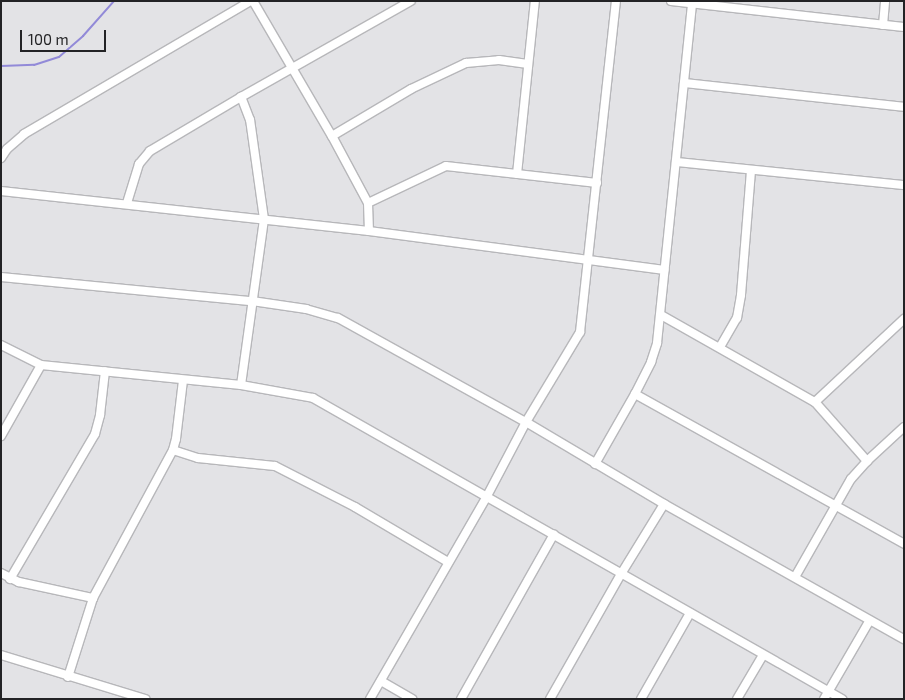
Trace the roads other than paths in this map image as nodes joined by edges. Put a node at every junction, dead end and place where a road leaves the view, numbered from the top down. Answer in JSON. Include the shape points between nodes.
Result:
{"nodes":[{"id":1,"x":252,"y":1,"type":"edge"},
{"id":2,"x":411,"y":1,"type":"edge"},
{"id":3,"x":535,"y":1,"type":"edge"},
{"id":4,"x":616,"y":1,"type":"edge"},
{"id":5,"x":671,"y":1,"type":"edge"},
{"id":6,"x":885,"y":1,"type":"edge"},
{"id":7,"x":692,"y":3,"type":"junction"},
{"id":8,"x":883,"y":25,"type":"junction"},
{"id":9,"x":904,"y":27,"type":"edge"},
{"id":10,"x":528,"y":64,"type":"junction"},
{"id":11,"x":293,"y":68,"type":"junction"},
{"id":12,"x":684,"y":83,"type":"junction"},
{"id":13,"x":241,"y":97,"type":"junction"},
{"id":14,"x":904,"y":106,"type":"edge"},
{"id":15,"x":332,"y":136,"type":"junction"},
{"id":16,"x":4,"y":147,"type":"edge"},
{"id":17,"x":1,"y":158,"type":"edge"},
{"id":18,"x":676,"y":162,"type":"junction"},
{"id":19,"x":751,"y":170,"type":"junction"},
{"id":20,"x":517,"y":174,"type":"junction"},
{"id":21,"x":597,"y":183,"type":"junction"},
{"id":22,"x":904,"y":185,"type":"edge"},
{"id":23,"x":1,"y":191,"type":"edge"},
{"id":24,"x":127,"y":203,"type":"junction"},
{"id":25,"x":368,"y":203,"type":"junction"},
{"id":26,"x":264,"y":219,"type":"junction"},
{"id":27,"x":369,"y":231,"type":"junction"},
{"id":28,"x":588,"y":261,"type":"junction"},
{"id":29,"x":664,"y":270,"type":"junction"},
{"id":30,"x":1,"y":277,"type":"edge"},
{"id":31,"x":252,"y":301,"type":"junction"},
{"id":32,"x":661,"y":315,"type":"junction"},
{"id":33,"x":904,"y":319,"type":"edge"},
{"id":34,"x":1,"y":345,"type":"edge"},
{"id":35,"x":720,"y":347,"type":"junction"},
{"id":36,"x":42,"y":364,"type":"junction"},
{"id":37,"x":105,"y":371,"type":"junction"},
{"id":38,"x":183,"y":380,"type":"junction"},
{"id":39,"x":240,"y":385,"type":"junction"},
{"id":40,"x":635,"y":394,"type":"junction"},
{"id":41,"x":815,"y":402,"type":"junction"},
{"id":42,"x":526,"y":422,"type":"junction"},
{"id":43,"x":904,"y":427,"type":"edge"},
{"id":44,"x":1,"y":436,"type":"edge"},
{"id":45,"x":173,"y":450,"type":"junction"},
{"id":46,"x":867,"y":461,"type":"junction"},
{"id":47,"x":595,"y":464,"type":"junction"},
{"id":48,"x":487,"y":496,"type":"junction"},
{"id":49,"x":664,"y":504,"type":"junction"},
{"id":50,"x":835,"y":506,"type":"junction"},
{"id":51,"x":554,"y":534,"type":"junction"},
{"id":52,"x":904,"y":544,"type":"edge"},
{"id":53,"x":448,"y":562,"type":"junction"},
{"id":54,"x":1,"y":573,"type":"edge"},
{"id":55,"x":621,"y":574,"type":"junction"},
{"id":56,"x":795,"y":577,"type":"junction"},
{"id":57,"x":10,"y":579,"type":"junction"},
{"id":58,"x":93,"y":598,"type":"junction"},
{"id":59,"x":690,"y":613,"type":"junction"},
{"id":60,"x":870,"y":620,"type":"junction"},
{"id":61,"x":904,"y":639,"type":"edge"},
{"id":62,"x":1,"y":655,"type":"edge"},
{"id":63,"x":762,"y":656,"type":"junction"},
{"id":64,"x":68,"y":677,"type":"junction"},
{"id":65,"x":381,"y":681,"type":"junction"},
{"id":66,"x":829,"y":691,"type":"junction"},
{"id":67,"x":145,"y":699,"type":"edge"},
{"id":68,"x":370,"y":699,"type":"edge"},
{"id":69,"x":412,"y":699,"type":"edge"},
{"id":70,"x":462,"y":699,"type":"edge"},
{"id":71,"x":550,"y":699,"type":"edge"},
{"id":72,"x":641,"y":699,"type":"edge"},
{"id":73,"x":737,"y":699,"type":"edge"},
{"id":74,"x":824,"y":699,"type":"edge"},
{"id":75,"x":842,"y":699,"type":"edge"}],
"edges":[{"from":1,"to":11,"type":"street"},
{"from":1,"to":16,"type":"street"},
{"from":2,"to":11,"type":"street"},
{"from":3,"to":10,"type":"street"},
{"from":4,"to":21,"type":"street"},
{"from":5,"to":7,"type":"street"},
{"from":6,"to":8,"type":"street"},
{"from":7,"to":8,"type":"street"},
{"from":7,"to":12,"type":"street"},
{"from":8,"to":9,"type":"street"},
{"from":10,"to":15,"type":"street","via":[[500,60],[466,62],[411,89]]},
{"from":10,"to":20,"type":"street"},
{"from":11,"to":13,"type":"street"},
{"from":11,"to":15,"type":"street"},
{"from":12,"to":14,"type":"street"},
{"from":12,"to":18,"type":"street"},
{"from":13,"to":24,"type":"street","via":[[144,156]]},
{"from":13,"to":26,"type":"street","via":[[250,120]]},
{"from":15,"to":25,"type":"street"},
{"from":16,"to":17,"type":"street"},
{"from":18,"to":19,"type":"street"},
{"from":18,"to":29,"type":"street"},
{"from":19,"to":22,"type":"street"},
{"from":19,"to":35,"type":"street","via":[[738,310]]},
{"from":20,"to":21,"type":"street"},
{"from":20,"to":25,"type":"street","via":[[446,166]]},
{"from":21,"to":28,"type":"street"},
{"from":23,"to":24,"type":"street"},
{"from":24,"to":26,"type":"street"},
{"from":25,"to":27,"type":"street"},
{"from":26,"to":27,"type":"street"},
{"from":26,"to":31,"type":"street"},
{"from":27,"to":28,"type":"street"},
{"from":28,"to":29,"type":"street"},
{"from":28,"to":42,"type":"street","via":[[580,332]]},
{"from":29,"to":32,"type":"street"},
{"from":30,"to":31,"type":"street"},
{"from":31,"to":39,"type":"street"},
{"from":31,"to":42,"type":"street","via":[[306,309],[353,324]]},
{"from":32,"to":35,"type":"street"},
{"from":32,"to":40,"type":"street","via":[[651,362]]},
{"from":33,"to":41,"type":"street"},
{"from":34,"to":36,"type":"street"},
{"from":35,"to":41,"type":"street"},
{"from":36,"to":37,"type":"street"},
{"from":36,"to":44,"type":"street"},
{"from":37,"to":38,"type":"street"},
{"from":37,"to":57,"type":"street","via":[[95,434]]},
{"from":38,"to":39,"type":"street"},
{"from":38,"to":45,"type":"street"},
{"from":39,"to":48,"type":"street","via":[[313,398]]},
{"from":40,"to":47,"type":"street"},
{"from":40,"to":50,"type":"street"},
{"from":41,"to":46,"type":"street"},
{"from":42,"to":47,"type":"street"},
{"from":42,"to":48,"type":"street"},
{"from":43,"to":46,"type":"street"},
{"from":45,"to":53,"type":"street","via":[[198,458],[275,466],[356,507]]},
{"from":45,"to":58,"type":"street"},
{"from":46,"to":50,"type":"street","via":[[851,478]]},
{"from":47,"to":49,"type":"street"},
{"from":48,"to":51,"type":"street"},
{"from":48,"to":53,"type":"street"},
{"from":49,"to":55,"type":"street"},
{"from":49,"to":56,"type":"street"},
{"from":50,"to":52,"type":"street"},
{"from":50,"to":56,"type":"street"},
{"from":51,"to":55,"type":"street"},
{"from":51,"to":70,"type":"street"},
{"from":53,"to":65,"type":"street"},
{"from":54,"to":57,"type":"street"},
{"from":55,"to":59,"type":"street"},
{"from":55,"to":71,"type":"street"},
{"from":56,"to":60,"type":"street"},
{"from":57,"to":58,"type":"street"},
{"from":58,"to":64,"type":"street"},
{"from":59,"to":63,"type":"street"},
{"from":59,"to":72,"type":"street"},
{"from":60,"to":61,"type":"street"},
{"from":60,"to":66,"type":"street"},
{"from":62,"to":64,"type":"street"},
{"from":63,"to":66,"type":"street"},
{"from":63,"to":73,"type":"street"},
{"from":64,"to":67,"type":"street"},
{"from":65,"to":68,"type":"street"},
{"from":65,"to":69,"type":"street"},
{"from":66,"to":74,"type":"street"},
{"from":66,"to":75,"type":"street"}]}
